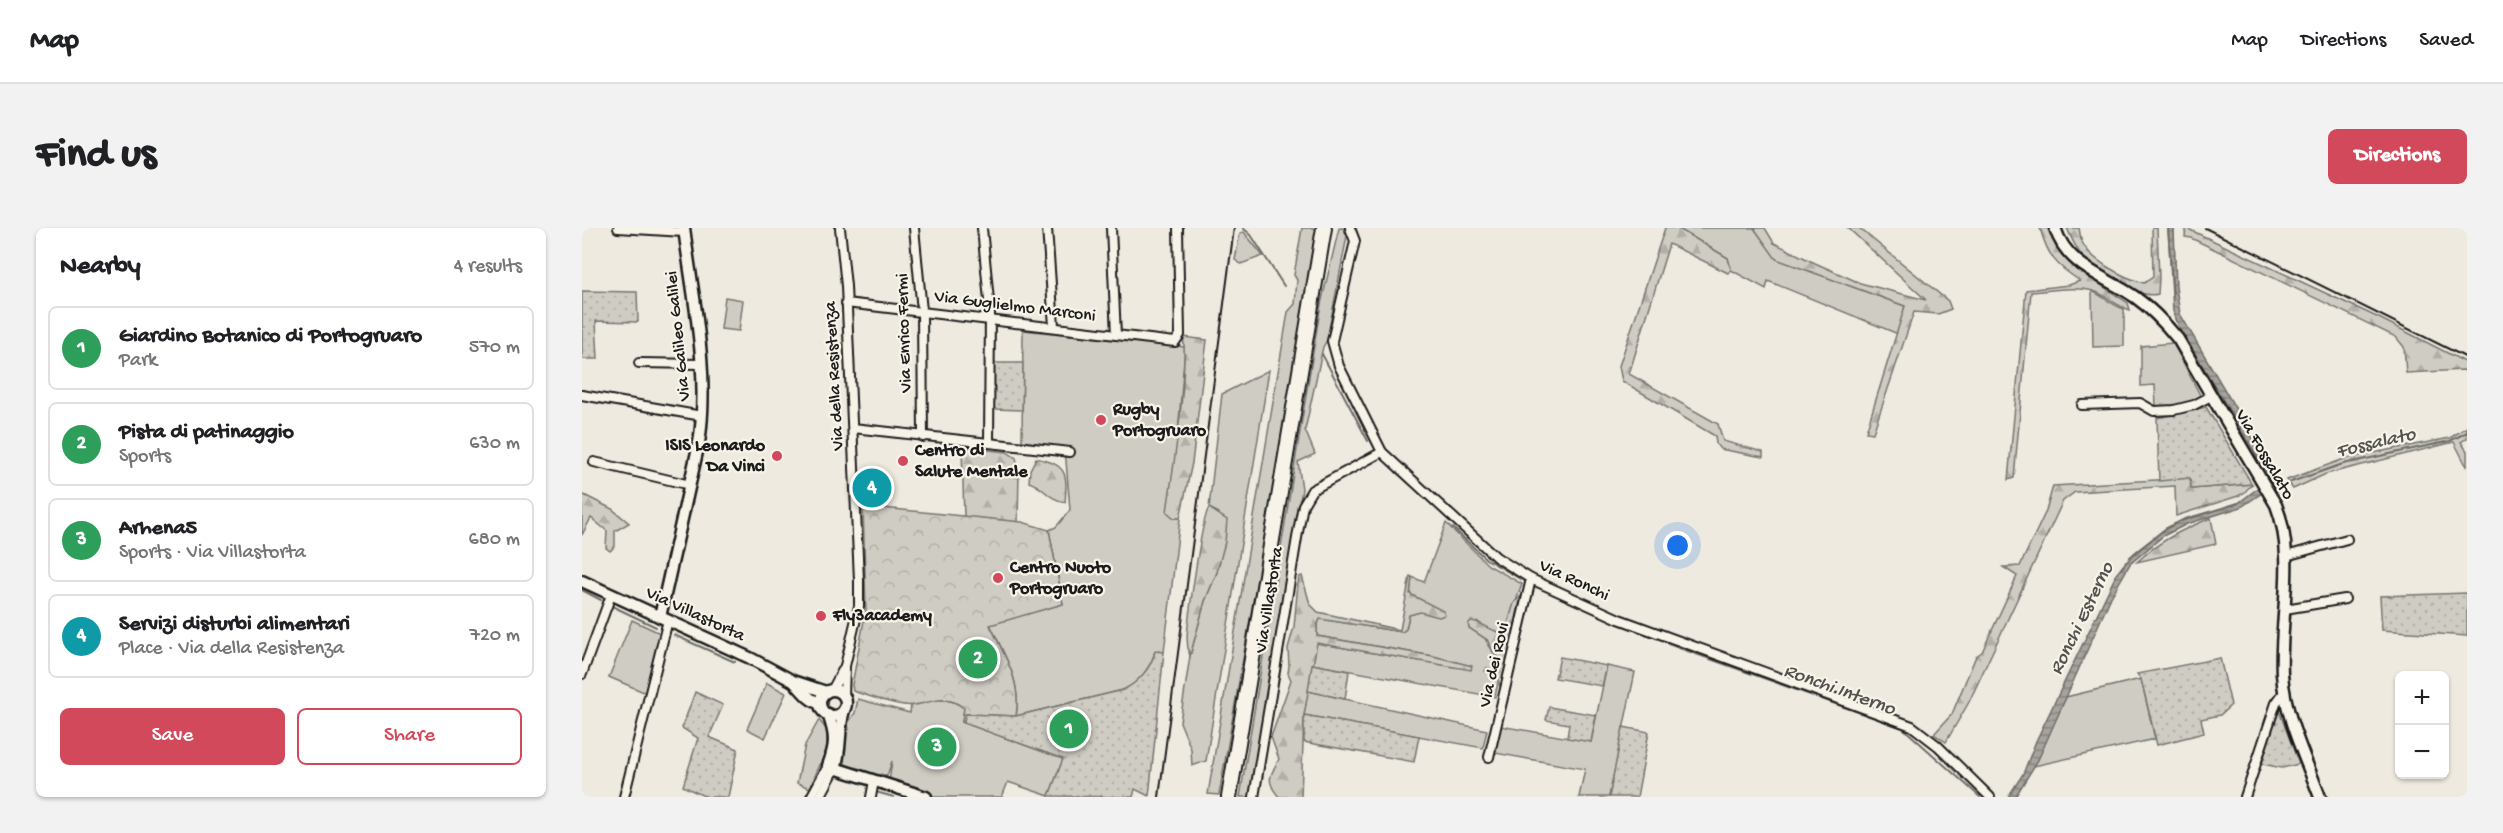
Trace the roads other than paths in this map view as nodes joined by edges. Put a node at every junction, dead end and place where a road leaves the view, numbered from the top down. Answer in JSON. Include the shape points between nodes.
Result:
{"nodes":[{"id":1,"x":618,"y":228,"type":"edge"},
{"id":2,"x":840,"y":228,"type":"edge"},
{"id":3,"x":914,"y":228,"type":"edge"},
{"id":4,"x":982,"y":228,"type":"edge"},
{"id":5,"x":1047,"y":228,"type":"edge"},
{"id":6,"x":1111,"y":228,"type":"edge"},
{"id":7,"x":1178,"y":228,"type":"edge"},
{"id":8,"x":1324,"y":228,"type":"edge"},
{"id":9,"x":1350,"y":228,"type":"edge"},
{"id":10,"x":2055,"y":228,"type":"edge"},
{"id":11,"x":2062,"y":228,"type":"edge"},
{"id":12,"x":684,"y":230,"type":"edge"},
{"id":13,"x":2085,"y":267,"type":"junction"},
{"id":14,"x":846,"y":303,"type":"junction"},
{"id":15,"x":922,"y":311,"type":"junction"},
{"id":16,"x":990,"y":320,"type":"junction"},
{"id":17,"x":1054,"y":326,"type":"junction"},
{"id":18,"x":1116,"y":335,"type":"junction"},
{"id":19,"x":639,"y":363,"type":"dead end"},
{"id":20,"x":701,"y":364,"type":"junction"},
{"id":21,"x":582,"y":395,"type":"edge"},
{"id":22,"x":2211,"y":396,"type":"junction"},
{"id":23,"x":2082,"y":405,"type":"dead end"},
{"id":24,"x":702,"y":416,"type":"junction"},
{"id":25,"x":853,"y":428,"type":"junction"},
{"id":26,"x":923,"y":437,"type":"junction"},
{"id":27,"x":989,"y":442,"type":"junction"},
{"id":28,"x":1070,"y":452,"type":"dead end"},
{"id":29,"x":1382,"y":452,"type":"junction"},
{"id":30,"x":594,"y":462,"type":"dead end"},
{"id":31,"x":690,"y":485,"type":"junction"},
{"id":32,"x":2347,"y":539,"type":"dead end"},
{"id":33,"x":2286,"y":556,"type":"junction"},
{"id":34,"x":1531,"y":579,"type":"junction"},
{"id":35,"x":582,"y":581,"type":"edge"},
{"id":36,"x":611,"y":595,"type":"junction"},
{"id":37,"x":2345,"y":599,"type":"dead end"},
{"id":38,"x":2285,"y":609,"type":"junction"},
{"id":39,"x":664,"y":618,"type":"junction"},
{"id":40,"x":845,"y":666,"type":"junction"},
{"id":41,"x":582,"y":674,"type":"edge"},
{"id":42,"x":793,"y":681,"type":"junction"},
{"id":43,"x":829,"y":691,"type":"junction"},
{"id":44,"x":2284,"y":692,"type":"junction"},
{"id":45,"x":844,"y":697,"type":"junction"},
{"id":46,"x":820,"y":703,"type":"junction"},
{"id":47,"x":844,"y":710,"type":"junction"},
{"id":48,"x":828,"y":714,"type":"junction"},
{"id":49,"x":1489,"y":757,"type":"dead end"},
{"id":50,"x":832,"y":768,"type":"junction"},
{"id":51,"x":874,"y":781,"type":"junction"},
{"id":52,"x":1229,"y":796,"type":"edge"},
{"id":53,"x":624,"y":797,"type":"edge"},
{"id":54,"x":811,"y":797,"type":"edge"},
{"id":55,"x":819,"y":797,"type":"edge"},
{"id":56,"x":871,"y":797,"type":"edge"},
{"id":57,"x":926,"y":797,"type":"edge"},
{"id":58,"x":1254,"y":797,"type":"edge"},
{"id":59,"x":1990,"y":797,"type":"edge"},
{"id":60,"x":2245,"y":797,"type":"edge"},
{"id":61,"x":2320,"y":797,"type":"edge"}],
"edges":[{"from":1,"to":12,"type":"street"},
{"from":2,"to":14,"type":"street","name":"Via della Resistenza"},
{"from":3,"to":15,"type":"street","name":"Via Enrico Fermi"},
{"from":4,"to":16,"type":"street"},
{"from":5,"to":17,"type":"street"},
{"from":6,"to":18,"type":"street"},
{"from":7,"to":18,"type":"street","name":"Via Guglielmo Marconi","via":[[1178,340]]},
{"from":8,"to":52,"type":"highway"},
{"from":9,"to":29,"type":"street","name":"Via Ronchi","via":[[1354,241],[1333,349]]},
{"from":10,"to":13,"type":"street","name":"Via Fossalato","via":[[2064,249]]},
{"from":11,"to":13,"type":"street"},
{"from":12,"to":20,"type":"street","name":"Via Galileo Galilei"},
{"from":13,"to":22,"type":"street","name":"Via Fossalato","via":[[2134,296],[2163,319]]},
{"from":14,"to":15,"type":"street","name":"Via Guglielmo Marconi"},
{"from":14,"to":25,"type":"street","name":"Via della Resistenza"},
{"from":15,"to":16,"type":"street","name":"Via Guglielmo Marconi"},
{"from":15,"to":26,"type":"street","name":"Via Enrico Fermi"},
{"from":16,"to":17,"type":"street","name":"Via Guglielmo Marconi"},
{"from":16,"to":27,"type":"street"},
{"from":17,"to":18,"type":"street","name":"Via Guglielmo Marconi"},
{"from":19,"to":20,"type":"street"},
{"from":20,"to":24,"type":"street","name":"Via Galileo Galilei"},
{"from":21,"to":24,"type":"street"},
{"from":22,"to":23,"type":"street","via":[[2174,410],[2154,411],[2140,403]]},
{"from":22,"to":33,"type":"street","name":"Via Fossalato","via":[[2276,505],[2285,534]]},
{"from":24,"to":31,"type":"street","name":"Via Galileo Galilei"},
{"from":25,"to":26,"type":"street"},
{"from":25,"to":40,"type":"street","name":"Via della Resistenza","via":[[859,593]]},
{"from":26,"to":27,"type":"street"},
{"from":27,"to":28,"type":"street"},
{"from":29,"to":34,"type":"street","name":"Via Ronchi","via":[[1496,557]]},
{"from":29,"to":58,"type":"street","name":"Via Villastorta","via":[[1312,490],[1303,505]]},
{"from":30,"to":31,"type":"street"},
{"from":31,"to":39,"type":"street","name":"Via Galileo Galilei"},
{"from":32,"to":33,"type":"street"},
{"from":33,"to":38,"type":"street","name":"Via Fossalato"},
{"from":34,"to":49,"type":"street","name":"Via dei Rovi"},
{"from":34,"to":59,"type":"street","name":"Via Ronchi","via":[[1619,619],[1912,726]]},
{"from":35,"to":36,"type":"street","name":"Via Villastorta"},
{"from":36,"to":39,"type":"street","name":"Via Villastorta"},
{"from":36,"to":41,"type":"street"},
{"from":37,"to":38,"type":"street"},
{"from":38,"to":44,"type":"street","name":"Via Fossalato"},
{"from":39,"to":42,"type":"street","name":"Via Villastorta"},
{"from":39,"to":53,"type":"street"},
{"from":40,"to":43,"type":"street"},
{"from":40,"to":45,"type":"street"},
{"from":42,"to":43,"type":"street"},
{"from":42,"to":46,"type":"street"},
{"from":43,"to":45,"type":"street"},
{"from":43,"to":46,"type":"street"},
{"from":44,"to":60,"type":"street","via":[[2276,703]]},
{"from":44,"to":61,"type":"street","name":"Via Fossalato"},
{"from":45,"to":47,"type":"street"},
{"from":46,"to":48,"type":"street"},
{"from":47,"to":48,"type":"street"},
{"from":47,"to":50,"type":"street","via":[[840,720],[841,747]]},
{"from":48,"to":50,"type":"street","via":[[838,746]]},
{"from":50,"to":51,"type":"street"},
{"from":50,"to":54,"type":"street"},
{"from":50,"to":55,"type":"street"},
{"from":51,"to":56,"type":"street"},
{"from":51,"to":57,"type":"street"}]}
